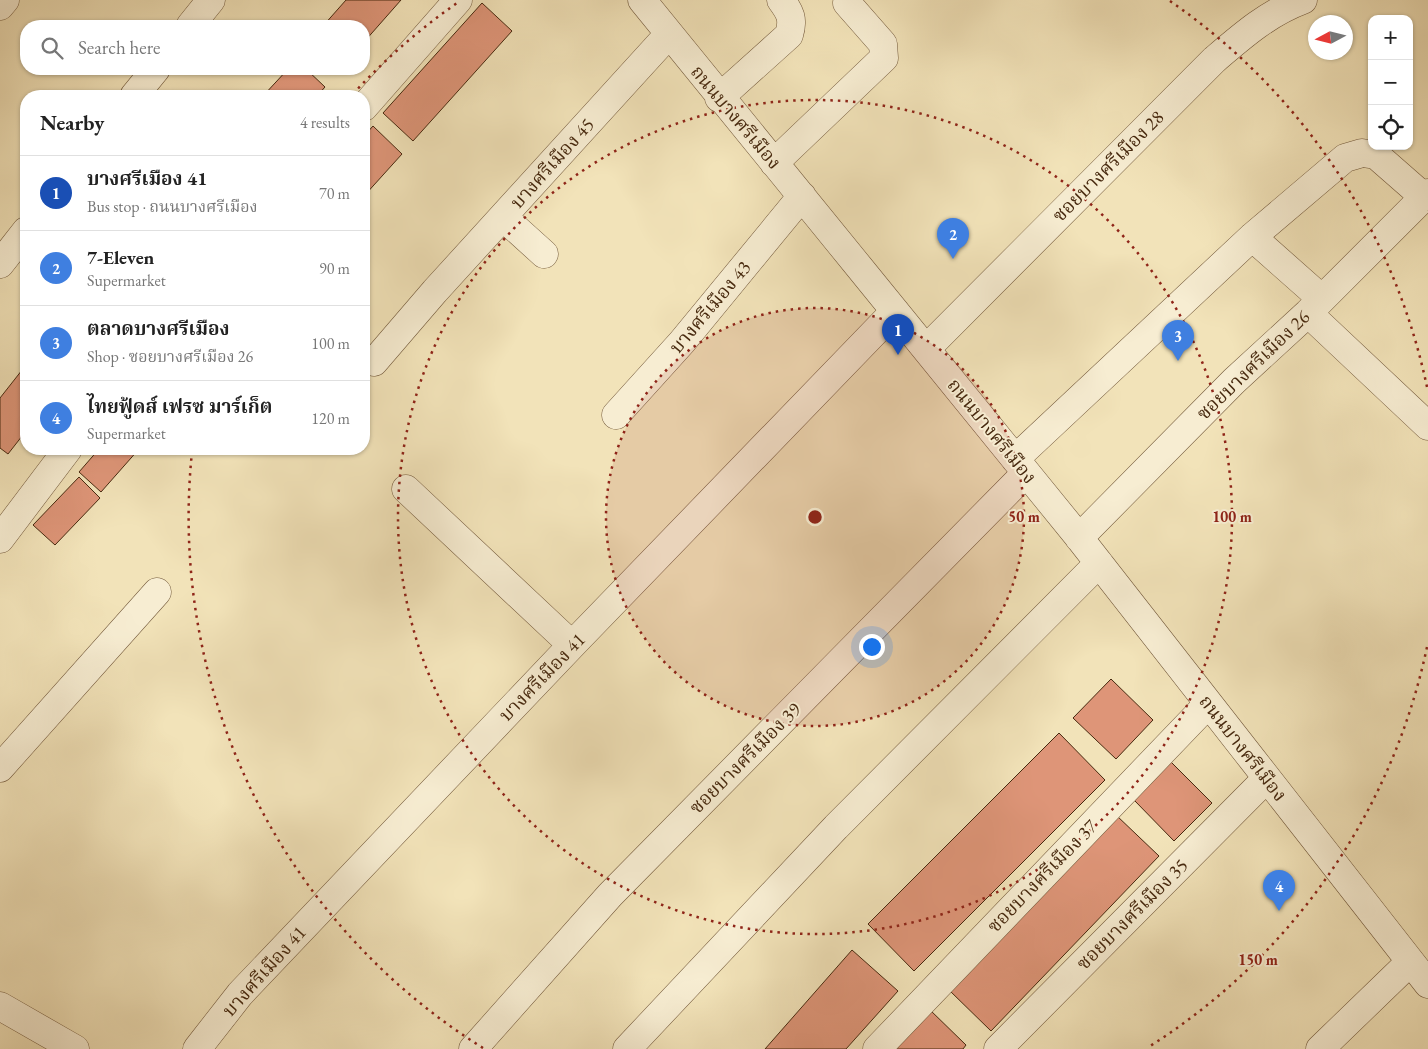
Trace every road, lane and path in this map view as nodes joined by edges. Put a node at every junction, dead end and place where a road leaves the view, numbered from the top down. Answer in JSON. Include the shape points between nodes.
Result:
{"nodes":[{"id":1,"x":5,"y":0,"type":"edge"},
{"id":2,"x":211,"y":0,"type":"edge"},
{"id":3,"x":458,"y":0,"type":"edge"},
{"id":4,"x":642,"y":0,"type":"edge"},
{"id":5,"x":781,"y":0,"type":"edge"},
{"id":6,"x":1303,"y":0,"type":"edge"},
{"id":7,"x":847,"y":3,"type":"dead end"},
{"id":8,"x":0,"y":6,"type":"edge"},
{"id":9,"x":195,"y":20,"type":"edge"},
{"id":10,"x":669,"y":34,"type":"junction"},
{"id":11,"x":151,"y":75,"type":"edge"},
{"id":12,"x":139,"y":90,"type":"edge"},
{"id":13,"x":719,"y":98,"type":"junction"},
{"id":14,"x":370,"y":99,"type":"edge"},
{"id":15,"x":774,"y":163,"type":"junction"},
{"id":16,"x":1426,"y":195,"type":"edge"},
{"id":17,"x":802,"y":196,"type":"junction"},
{"id":18,"x":503,"y":217,"type":"junction"},
{"id":19,"x":1252,"y":237,"type":"junction"},
{"id":20,"x":20,"y":239,"type":"edge"},
{"id":21,"x":544,"y":254,"type":"dead end"},
{"id":22,"x":0,"y":264,"type":"edge"},
{"id":23,"x":1315,"y":306,"type":"junction"},
{"id":24,"x":895,"y":312,"type":"junction"},
{"id":25,"x":926,"y":348,"type":"junction"},
{"id":26,"x":374,"y":362,"type":"dead end"},
{"id":27,"x":616,"y":415,"type":"dead end"},
{"id":28,"x":1428,"y":426,"type":"edge"},
{"id":29,"x":63,"y":455,"type":"edge"},
{"id":30,"x":1020,"y":466,"type":"junction"},
{"id":31,"x":406,"y":489,"type":"dead end"},
{"id":32,"x":1079,"y":538,"type":"junction"},
{"id":33,"x":0,"y":539,"type":"edge"},
{"id":34,"x":1099,"y":563,"type":"junction"},
{"id":35,"x":157,"y":592,"type":"dead end"},
{"id":36,"x":572,"y":645,"type":"junction"},
{"id":37,"x":1208,"y":704,"type":"junction"},
{"id":38,"x":0,"y":768,"type":"edge"},
{"id":39,"x":1266,"y":779,"type":"junction"},
{"id":40,"x":1410,"y":962,"type":"junction"},
{"id":41,"x":1428,"y":984,"type":"edge"},
{"id":42,"x":0,"y":1006,"type":"edge"},
{"id":43,"x":75,"y":1049,"type":"edge"},
{"id":44,"x":197,"y":1049,"type":"edge"},
{"id":45,"x":473,"y":1049,"type":"edge"},
{"id":46,"x":627,"y":1049,"type":"edge"},
{"id":47,"x":876,"y":1049,"type":"edge"},
{"id":48,"x":998,"y":1049,"type":"edge"},
{"id":49,"x":1320,"y":1049,"type":"edge"}],
"edges":[{"from":1,"to":8,"type":"street"},
{"from":2,"to":9,"type":"street"},
{"from":3,"to":14,"type":"street"},
{"from":4,"to":10,"type":"street","name":"ถนนบางศรีเมือง"},
{"from":5,"to":13,"type":"street","via":[[793,23],[789,35]]},
{"from":6,"to":25,"type":"street","name":"ซอยบางศรีเมือง 28","via":[[1258,23],[1214,60]]},
{"from":7,"to":15,"type":"street","via":[[883,44],[884,58]]},
{"from":10,"to":13,"type":"street","name":"ถนนบางศรีเมือง"},
{"from":10,"to":18,"type":"street","name":"บางศรีเมือง 45"},
{"from":11,"to":12,"type":"street"},
{"from":13,"to":15,"type":"street","name":"ถนนบางศรีเมือง"},
{"from":15,"to":17,"type":"street","name":"ถนนบางศรีเมือง"},
{"from":16,"to":19,"type":"street","name":"ซอยบางศรีเมือง 39","via":[[1376,155],[1362,153],[1345,158]]},
{"from":16,"to":23,"type":"street","name":"ซอยบางศรีเมือง 26"},
{"from":17,"to":24,"type":"street","name":"ถนนบางศรีเมือง"},
{"from":17,"to":27,"type":"street","name":"บางศรีเมือง 43","via":[[682,342]]},
{"from":18,"to":21,"type":"street"},
{"from":18,"to":26,"type":"street","name":"บางศรีเมือง 45"},
{"from":19,"to":23,"type":"street"},
{"from":19,"to":30,"type":"street","name":"ซอยบางศรีเมือง 39"},
{"from":20,"to":22,"type":"street"},
{"from":23,"to":28,"type":"street"},
{"from":23,"to":32,"type":"street","name":"ซอยบางศรีเมือง 26","via":[[1234,381]]},
{"from":24,"to":25,"type":"street","name":"ถนนบางศรีเมือง"},
{"from":24,"to":36,"type":"street","name":"บางศรีเมือง 41"},
{"from":25,"to":30,"type":"street","name":"ถนนบางศรีเมือง"},
{"from":29,"to":33,"type":"street"},
{"from":30,"to":32,"type":"street","name":"ถนนบางศรีเมือง"},
{"from":30,"to":45,"type":"street","name":"ซอยบางศรีเมือง 39","via":[[610,895]]},
{"from":31,"to":36,"type":"street"},
{"from":32,"to":34,"type":"street","name":"ถนนบางศรีเมือง"},
{"from":34,"to":37,"type":"street","name":"ถนนบางศรีเมือง"},
{"from":34,"to":46,"type":"street","via":[[836,827]]},
{"from":35,"to":38,"type":"street"},
{"from":36,"to":44,"type":"street","name":"บางศรีเมือง 41","via":[[240,994]]},
{"from":37,"to":39,"type":"street","name":"ถนนบางศรีเมือง"},
{"from":37,"to":47,"type":"street","name":"ซอยบางศรีเมือง 37"},
{"from":39,"to":40,"type":"street","name":"ถนนบางศรีเมือง"},
{"from":39,"to":48,"type":"street","name":"ซอยบางศรีเมือง 35"},
{"from":40,"to":41,"type":"street","name":"ถนนบางศรีเมือง"},
{"from":40,"to":49,"type":"street"},
{"from":42,"to":43,"type":"street"}]}
